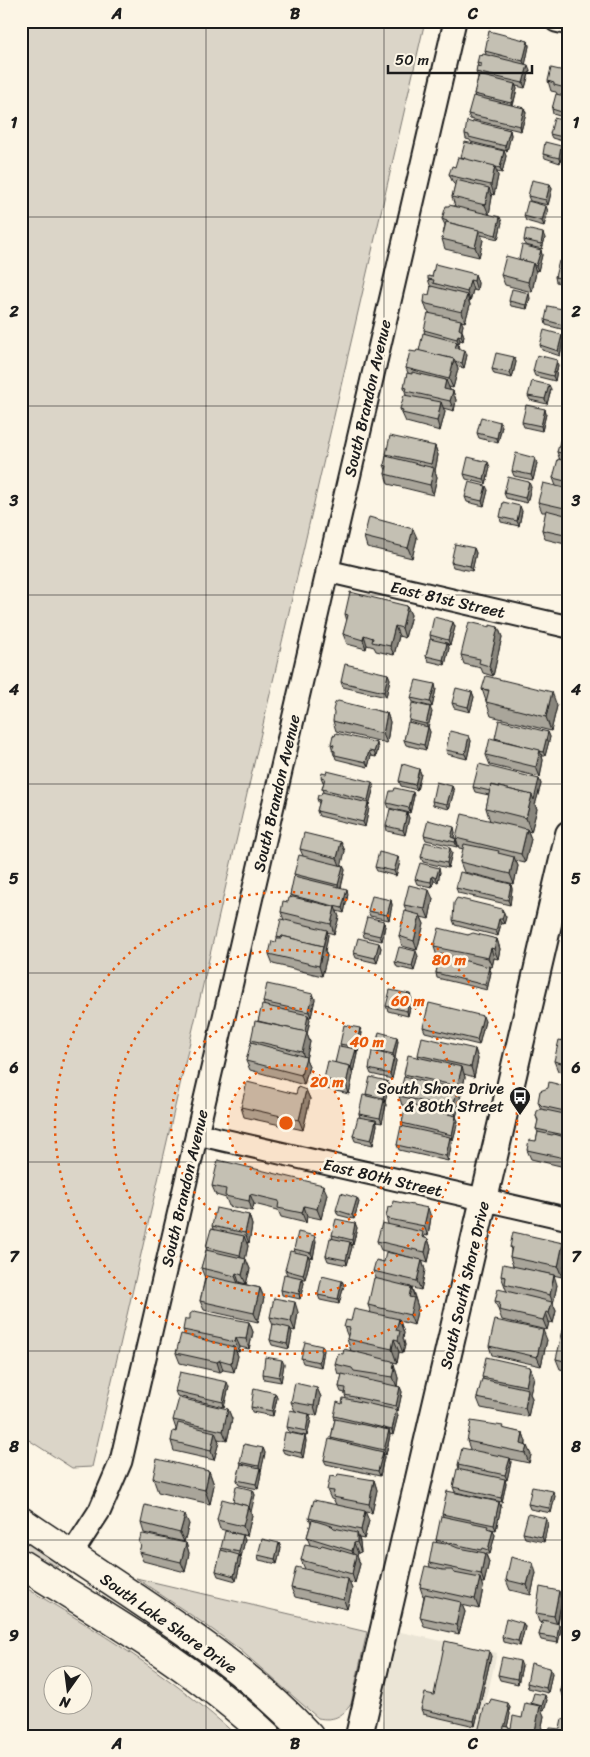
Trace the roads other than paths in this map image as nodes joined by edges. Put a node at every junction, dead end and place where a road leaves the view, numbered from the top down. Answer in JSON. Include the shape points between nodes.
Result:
{"nodes":[{"id":1,"x":455,"y":21,"type":"edge"},
{"id":2,"x":556,"y":21,"type":"edge"},
{"id":3,"x":569,"y":24,"type":"edge"},
{"id":4,"x":327,"y":571,"type":"junction"},
{"id":5,"x":569,"y":626,"type":"edge"},
{"id":6,"x":569,"y":834,"type":"edge"},
{"id":7,"x":197,"y":1134,"type":"junction"},
{"id":8,"x":484,"y":1200,"type":"junction"},
{"id":9,"x":569,"y":1219,"type":"edge"},
{"id":10,"x":21,"y":1521,"type":"edge"},
{"id":11,"x":71,"y":1555,"type":"junction"},
{"id":12,"x":21,"y":1564,"type":"edge"},
{"id":13,"x":267,"y":1736,"type":"edge"},
{"id":14,"x":309,"y":1736,"type":"edge"},
{"id":15,"x":359,"y":1736,"type":"edge"}],
"edges":[{"from":1,"to":4,"type":"street","name":"South Brandon Avenue"},
{"from":2,"to":3,"type":"street"},
{"from":4,"to":5,"type":"street","name":"East 81st Street"},
{"from":4,"to":7,"type":"street","name":"South Brandon Avenue"},
{"from":6,"to":8,"type":"street","name":"South South Shore Drive"},
{"from":7,"to":8,"type":"street","name":"East 80th Street"},
{"from":7,"to":11,"type":"street","name":"South Brandon Avenue","via":[[121,1461],[100,1510]]},
{"from":8,"to":9,"type":"street","name":"East 80th Street"},
{"from":8,"to":15,"type":"street","name":"South South Shore Drive"},
{"from":10,"to":11,"type":"main road","name":"South Lake Shore Drive"},
{"from":11,"to":14,"type":"main road","name":"South Lake Shore Drive","via":[[225,1659]]},
{"from":12,"to":13,"type":"main road","name":"South Lake Shore Drive","via":[[163,1653],[221,1695]]}]}
